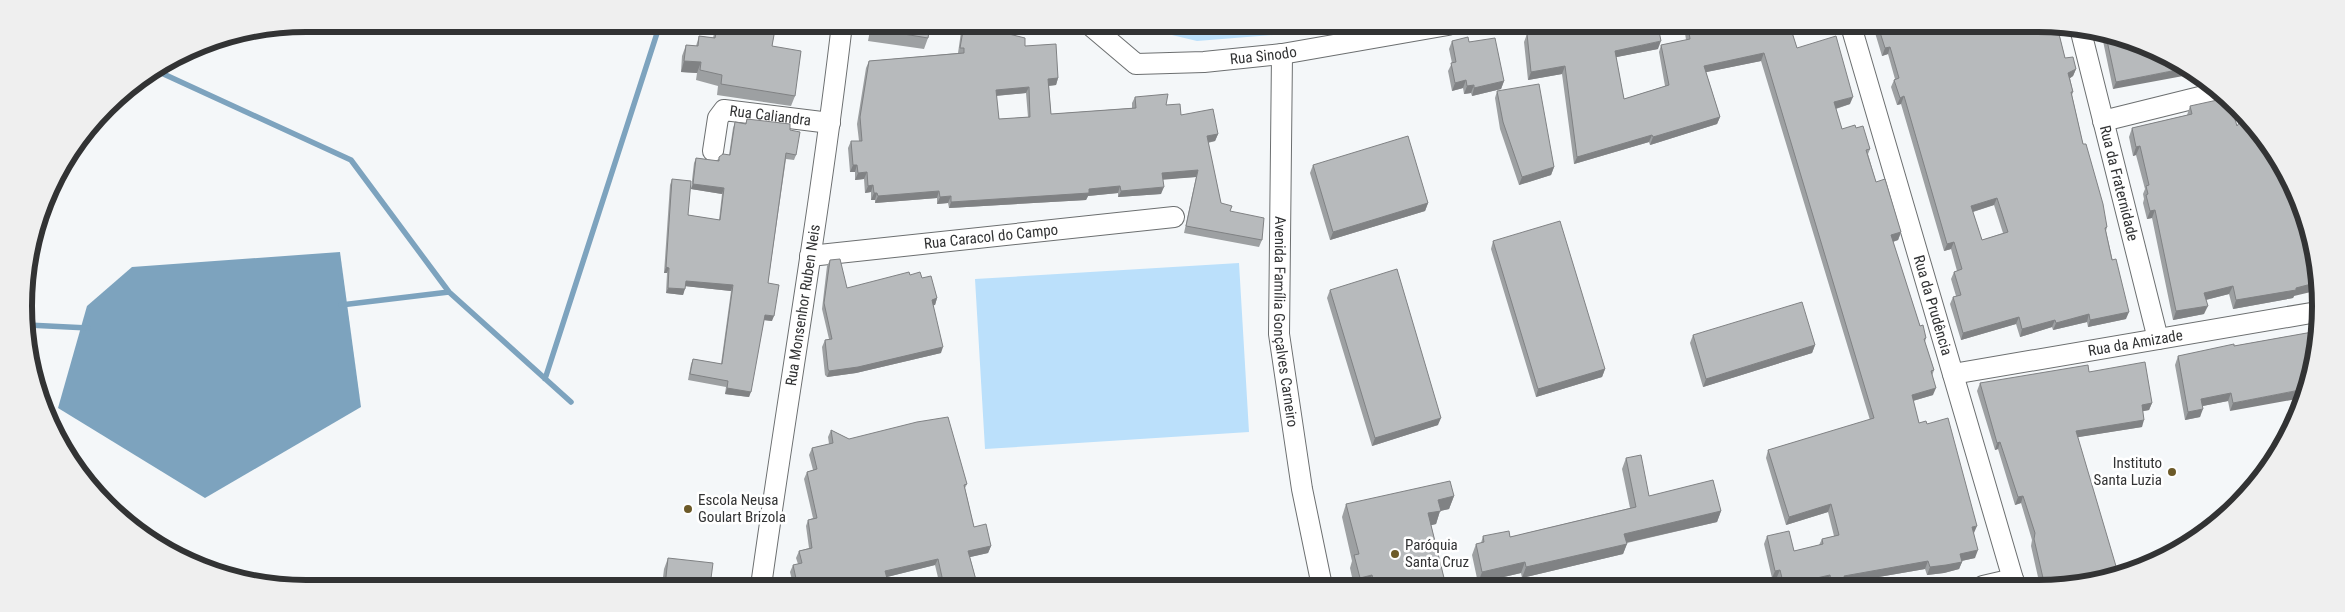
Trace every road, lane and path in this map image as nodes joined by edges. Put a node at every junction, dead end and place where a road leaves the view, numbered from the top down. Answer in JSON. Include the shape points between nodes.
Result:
{"nodes":[{"id":1,"x":841,"y":33,"type":"edge"},
{"id":2,"x":1099,"y":33,"type":"edge"},
{"id":3,"x":1402,"y":33,"type":"edge"},
{"id":4,"x":1854,"y":33,"type":"edge"},
{"id":5,"x":2082,"y":36,"type":"edge"},
{"id":6,"x":1282,"y":54,"type":"junction"},
{"id":7,"x":2212,"y":94,"type":"edge"},
{"id":8,"x":2103,"y":121,"type":"junction"},
{"id":9,"x":830,"y":123,"type":"junction"},
{"id":10,"x":713,"y":151,"type":"dead end"},
{"id":11,"x":1174,"y":217,"type":"dead end"},
{"id":12,"x":810,"y":256,"type":"junction"},
{"id":13,"x":2312,"y":313,"type":"edge"},
{"id":14,"x":2158,"y":340,"type":"junction"},
{"id":15,"x":1953,"y":374,"type":"junction"},
{"id":16,"x":762,"y":580,"type":"edge"},
{"id":17,"x":1321,"y":580,"type":"edge"},
{"id":18,"x":2013,"y":580,"type":"edge"}],
"edges":[{"from":1,"to":9,"type":"street","name":"Rua Monsenhor Ruben Neis"},
{"from":2,"to":6,"type":"street","name":"Rua Sinodo","via":[[1136,64],[1204,62]]},
{"from":3,"to":6,"type":"street","name":"Rua Sinodo"},
{"from":4,"to":15,"type":"street","name":"Rua da Prudência"},
{"from":5,"to":8,"type":"street","name":"Rua da Fraternidade"},
{"from":6,"to":17,"type":"street","name":"Avenida Família Gonçalves Carneiro","via":[[1279,334],[1302,489]]},
{"from":7,"to":8,"type":"street"},
{"from":8,"to":14,"type":"street","name":"Rua da Fraternidade"},
{"from":9,"to":10,"type":"street","name":"Rua Caliandra","via":[[724,110],[718,118]]},
{"from":9,"to":12,"type":"street","name":"Rua Monsenhor Ruben Neis"},
{"from":11,"to":12,"type":"street","name":"Rua Caracol do Campo"},
{"from":12,"to":16,"type":"street","name":"Rua Monsenhor Ruben Neis"},
{"from":13,"to":14,"type":"street","name":"Rua da Amizade"},
{"from":14,"to":15,"type":"street","name":"Rua da Amizade"},
{"from":15,"to":18,"type":"street","name":"Rua da Prudência"}]}
